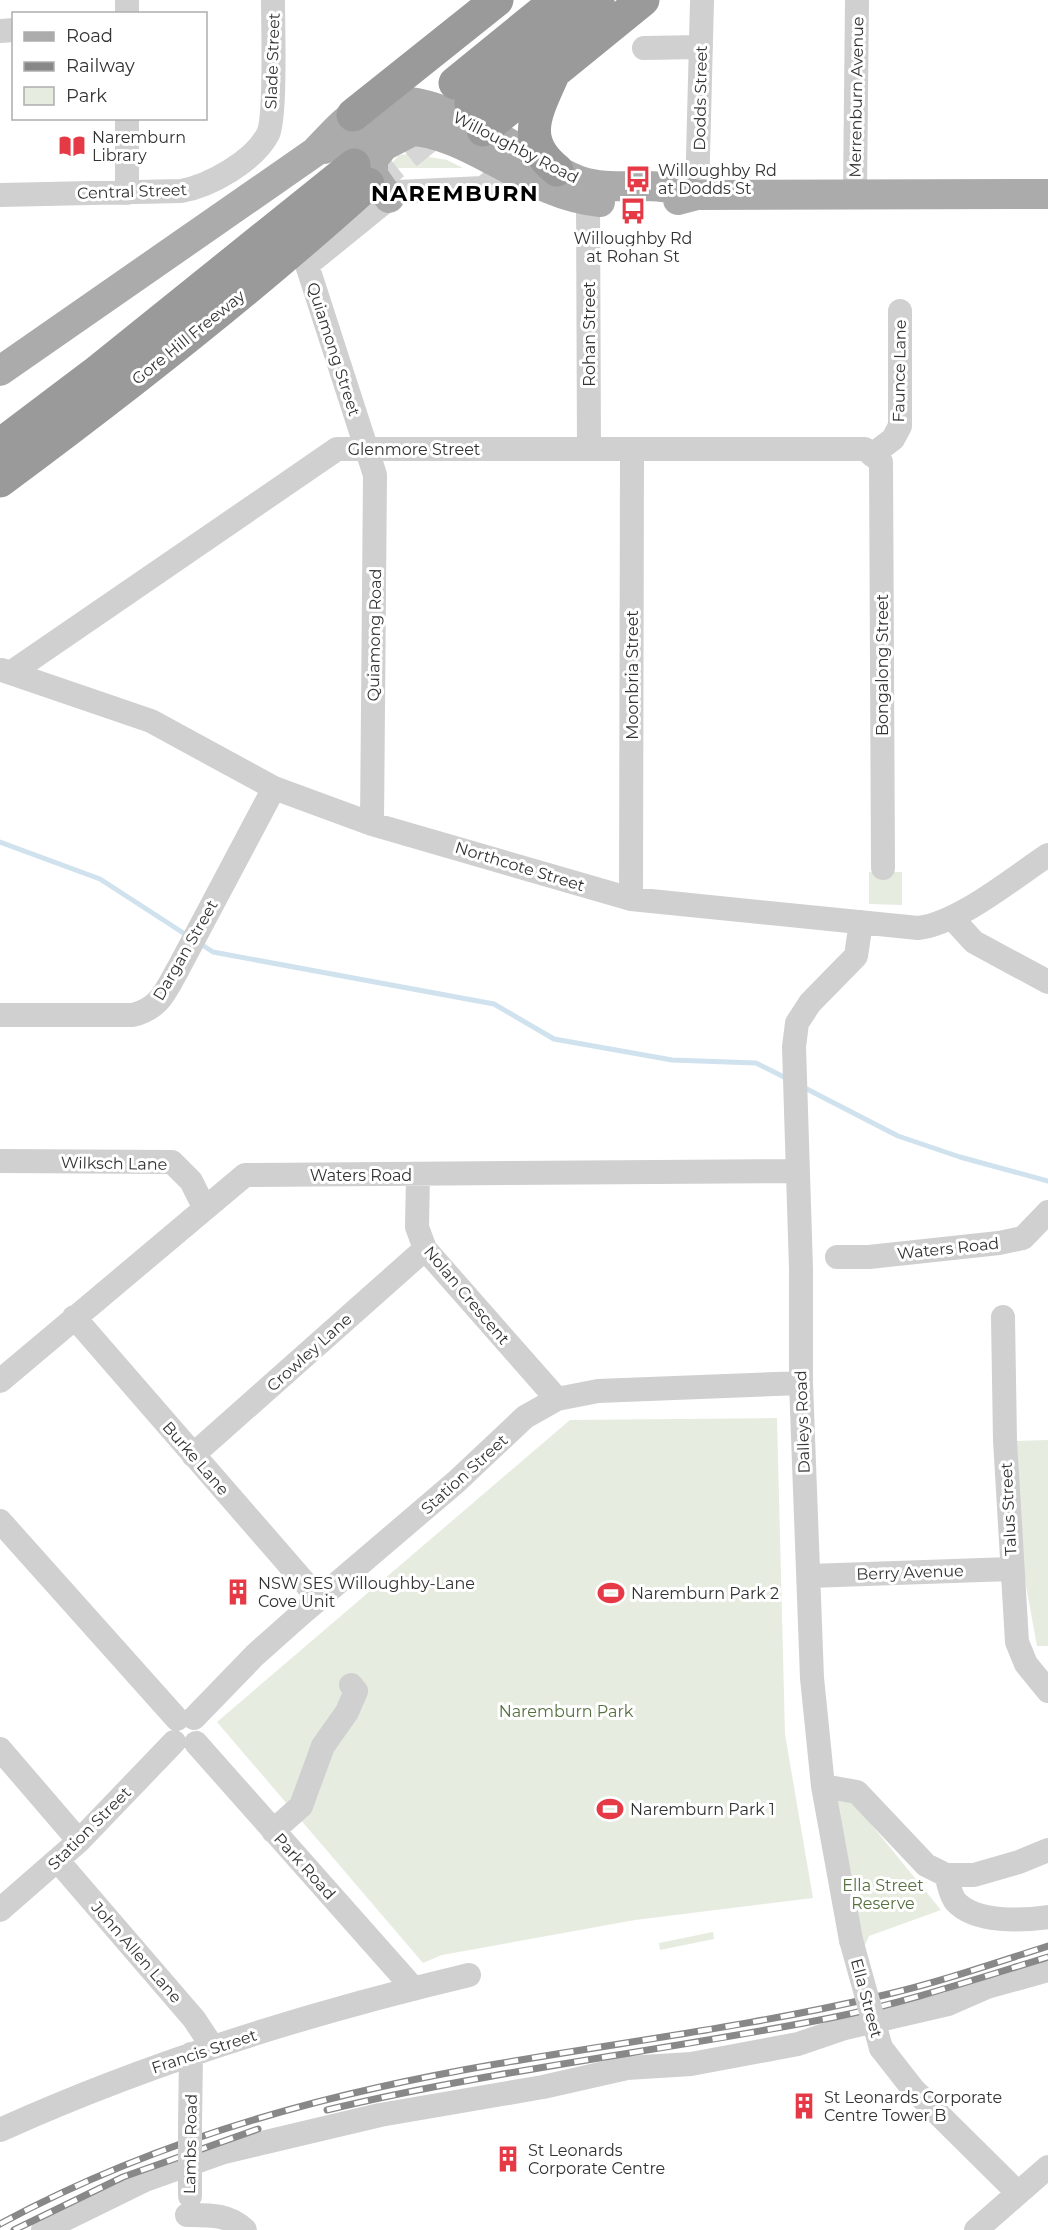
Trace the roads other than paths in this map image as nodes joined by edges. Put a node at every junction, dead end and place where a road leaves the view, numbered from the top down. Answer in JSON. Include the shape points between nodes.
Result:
{"nodes":[{"id":1,"x":273,"y":0,"type":"edge"},
{"id":2,"x":497,"y":0,"type":"edge"},
{"id":3,"x":557,"y":0,"type":"edge"},
{"id":4,"x":598,"y":0,"type":"edge"},
{"id":5,"x":643,"y":0,"type":"edge"},
{"id":6,"x":857,"y":0,"type":"edge"},
{"id":7,"x":702,"y":1,"type":"edge"},
{"id":8,"x":701,"y":47,"type":"junction"},
{"id":9,"x":644,"y":48,"type":"dead end"},
{"id":10,"x":553,"y":76,"type":"junction"},
{"id":11,"x":353,"y":115,"type":"junction"},
{"id":12,"x":468,"y":115,"type":"junction"},
{"id":13,"x":127,"y":120,"type":"edge"},
{"id":14,"x":270,"y":123,"type":"joint"},
{"id":15,"x":414,"y":131,"type":"junction"},
{"id":16,"x":315,"y":152,"type":"junction"},
{"id":17,"x":501,"y":167,"type":"junction"},
{"id":18,"x":557,"y":170,"type":"junction"},
{"id":19,"x":370,"y":182,"type":"junction"},
{"id":20,"x":589,"y":192,"type":"junction"},
{"id":21,"x":128,"y":193,"type":"junction"},
{"id":22,"x":855,"y":193,"type":"junction"},
{"id":23,"x":1048,"y":194,"type":"edge"},
{"id":24,"x":697,"y":195,"type":"junction"},
{"id":25,"x":2,"y":198,"type":"edge"},
{"id":26,"x":900,"y":311,"type":"dead end"},
{"id":27,"x":0,"y":371,"type":"edge"},
{"id":28,"x":0,"y":445,"type":"edge"},
{"id":29,"x":366,"y":448,"type":"junction"},
{"id":30,"x":589,"y":449,"type":"junction"},
{"id":31,"x":632,"y":450,"type":"junction"},
{"id":32,"x":876,"y":458,"type":"junction"},
{"id":33,"x":0,"y":481,"type":"edge"},
{"id":34,"x":6,"y":671,"type":"edge"},
{"id":35,"x":274,"y":789,"type":"junction"},
{"id":36,"x":372,"y":824,"type":"junction"},
{"id":37,"x":1048,"y":855,"type":"edge"},
{"id":38,"x":883,"y":868,"type":"dead end"},
{"id":39,"x":631,"y":899,"type":"junction"},
{"id":40,"x":952,"y":918,"type":"junction"},
{"id":41,"x":861,"y":922,"type":"junction"},
{"id":42,"x":1048,"y":982,"type":"edge"},
{"id":43,"x":0,"y":1015,"type":"edge"},
{"id":44,"x":0,"y":1161,"type":"edge"},
{"id":45,"x":797,"y":1171,"type":"junction"},
{"id":46,"x":418,"y":1174,"type":"junction"},
{"id":47,"x":204,"y":1207,"type":"junction"},
{"id":48,"x":1048,"y":1212,"type":"edge"},
{"id":49,"x":425,"y":1249,"type":"junction"},
{"id":50,"x":837,"y":1257,"type":"dead end"},
{"id":51,"x":74,"y":1317,"type":"junction"},
{"id":52,"x":1003,"y":1317,"type":"dead end"},
{"id":53,"x":0,"y":1381,"type":"edge"},
{"id":54,"x":801,"y":1383,"type":"junction"},
{"id":55,"x":557,"y":1399,"type":"junction"},
{"id":56,"x":193,"y":1455,"type":"junction"},
{"id":57,"x":0,"y":1521,"type":"edge"},
{"id":58,"x":1011,"y":1569,"type":"junction"},
{"id":59,"x":809,"y":1576,"type":"junction"},
{"id":60,"x":319,"y":1599,"type":"junction"},
{"id":61,"x":351,"y":1685,"type":"dead end"},
{"id":62,"x":1048,"y":1691,"type":"edge"},
{"id":63,"x":185,"y":1730,"type":"junction"},
{"id":64,"x":0,"y":1749,"type":"edge"},
{"id":65,"x":823,"y":1786,"type":"junction"},
{"id":66,"x":273,"y":1831,"type":"junction"},
{"id":67,"x":79,"y":1841,"type":"junction"},
{"id":68,"x":1048,"y":1850,"type":"edge"},
{"id":69,"x":58,"y":1861,"type":"junction"},
{"id":70,"x":946,"y":1875,"type":"junction"},
{"id":71,"x":0,"y":1910,"type":"edge"},
{"id":72,"x":1048,"y":1917,"type":"edge"},
{"id":73,"x":1048,"y":1970,"type":"edge"},
{"id":74,"x":469,"y":1975,"type":"dead end"},
{"id":75,"x":414,"y":1989,"type":"junction"},
{"id":76,"x":202,"y":2050,"type":"junction"},
{"id":77,"x":0,"y":2130,"type":"edge"},
{"id":78,"x":1048,"y":2167,"type":"edge"},
{"id":79,"x":1018,"y":2193,"type":"junction"},
{"id":80,"x":185,"y":2214,"type":"edge"},
{"id":81,"x":43,"y":2230,"type":"edge"},
{"id":82,"x":245,"y":2230,"type":"edge"},
{"id":83,"x":976,"y":2230,"type":"edge"}],
"edges":[{"from":1,"to":14,"type":"street","name":"Slade Street"},
{"from":2,"to":11,"type":"highway"},
{"from":3,"to":12,"type":"highway"},
{"from":4,"to":12,"type":"highway"},
{"from":5,"to":10,"type":"highway"},
{"from":6,"to":22,"type":"street","name":"Merrenburn Avenue"},
{"from":7,"to":8,"type":"street","name":"Dodds Street"},
{"from":8,"to":9,"type":"street"},
{"from":8,"to":24,"type":"street","name":"Dodds Street"},
{"from":10,"to":12,"type":"highway"},
{"from":10,"to":18,"type":"highway","via":[[534,130],[542,156]]},
{"from":11,"to":12,"type":"main road","name":"Willoughby Road","via":[[375,105],[415,104]]},
{"from":11,"to":16,"type":"main road","name":"Willoughby Road"},
{"from":12,"to":15,"type":"main road","name":"Willoughby Road"},
{"from":12,"to":17,"type":"main road","name":"Willoughby Road"},
{"from":12,"to":18,"type":"main road","name":"Willoughby Road"},
{"from":13,"to":21,"type":"street"},
{"from":14,"to":21,"type":"street","name":"Central Street","via":[[268,132],[251,153],[200,188]]},
{"from":15,"to":16,"type":"main road","name":"Willoughby Road","via":[[374,132]]},
{"from":15,"to":19,"type":"main road","via":[[384,146],[373,159]]},
{"from":16,"to":27,"type":"main road","name":"Willoughby Road"},
{"from":17,"to":19,"type":"street","name":"Quiamong Street","via":[[483,188],[401,191]]},
{"from":17,"to":20,"type":"main road","name":"Willoughby Road","via":[[558,194]]},
{"from":18,"to":20,"type":"main road","name":"Willoughby Road"},
{"from":19,"to":28,"type":"highway","name":"Gore Hill Freeway","via":[[94,374]]},
{"from":19,"to":29,"type":"street","name":"Quiamong Street","via":[[307,265]]},
{"from":19,"to":33,"type":"highway","name":"Gore Hill Freeway","via":[[278,265],[104,404]]},
{"from":20,"to":24,"type":"main road","name":"Willoughby Road","via":[[664,203]]},
{"from":20,"to":30,"type":"street","name":"Rohan Street"},
{"from":21,"to":25,"type":"street","name":"Central Street"},
{"from":22,"to":23,"type":"main road","name":"Willoughby Road"},
{"from":22,"to":24,"type":"main road","name":"Willoughby Road"},
{"from":26,"to":32,"type":"street","name":"Faunce Lane","via":[[900,426]]},
{"from":29,"to":30,"type":"street","name":"Glenmore Street"},
{"from":29,"to":34,"type":"street","name":"Glenmore Street","via":[[337,449]]},
{"from":29,"to":36,"type":"street","name":"Quiamong Road","via":[[375,475]]},
{"from":30,"to":31,"type":"street","name":"Glenmore Street"},
{"from":31,"to":32,"type":"street","name":"Glenmore Street","via":[[865,449]]},
{"from":31,"to":39,"type":"street","name":"Moonbria Street"},
{"from":32,"to":38,"type":"street","name":"Bongalong Street"},
{"from":34,"to":35,"type":"street","name":"Northcote Street","via":[[151,721]]},
{"from":35,"to":36,"type":"street","name":"Northcote Street"},
{"from":35,"to":43,"type":"street","name":"Dargan Street","via":[[162,998],[149,1011],[134,1015]]},
{"from":36,"to":39,"type":"street","name":"Northcote Street"},
{"from":37,"to":40,"type":"street"},
{"from":39,"to":41,"type":"street","name":"Northcote Street"},
{"from":40,"to":41,"type":"street","name":"Northcote Street","via":[[918,928]]},
{"from":40,"to":42,"type":"street","via":[[974,942]]},
{"from":41,"to":45,"type":"street","name":"Dalleys Road","via":[[856,956],[810,1002],[797,1023]]},
{"from":44,"to":47,"type":"street","name":"Wilksch Lane","via":[[172,1162],[190,1181]]},
{"from":45,"to":46,"type":"street","name":"Waters Road"},
{"from":45,"to":54,"type":"street","name":"Dalleys Road"},
{"from":46,"to":47,"type":"street","name":"Waters Road","via":[[245,1175]]},
{"from":46,"to":49,"type":"street","name":"Nolan Crescent","via":[[417,1227]]},
{"from":47,"to":51,"type":"street","name":"Waters Road"},
{"from":48,"to":50,"type":"street","name":"Waters Road","via":[[1023,1238],[869,1257]]},
{"from":49,"to":55,"type":"street","name":"Nolan Crescent"},
{"from":49,"to":56,"type":"street","name":"Crowley Lane"},
{"from":51,"to":53,"type":"street","name":"Waters Road"},
{"from":51,"to":56,"type":"street","name":"Burke Lane"},
{"from":52,"to":58,"type":"street","name":"Talus Street"},
{"from":54,"to":55,"type":"street","name":"Station Street","via":[[598,1391]]},
{"from":54,"to":59,"type":"street","name":"Dalleys Road"},
{"from":55,"to":60,"type":"street","name":"Station Street","via":[[525,1417],[456,1482]]},
{"from":56,"to":60,"type":"street","name":"Burke Lane"},
{"from":57,"to":63,"type":"street","name":"Park Road"},
{"from":58,"to":59,"type":"street","name":"Berry Avenue"},
{"from":58,"to":62,"type":"street","name":"Talus Street","via":[[1017,1642],[1026,1664]]},
{"from":59,"to":65,"type":"street","name":"Dalleys Road","via":[[812,1678]]},
{"from":60,"to":63,"type":"street","name":"Station Street","via":[[255,1655]]},
{"from":61,"to":66,"type":"street","via":[[356,1691],[347,1712],[323,1746],[301,1806]]},
{"from":63,"to":66,"type":"street","name":"Park Road"},
{"from":63,"to":67,"type":"street","name":"Station Street"},
{"from":64,"to":67,"type":"street"},
{"from":65,"to":70,"type":"street","via":[[856,1792],[926,1864]]},
{"from":65,"to":79,"type":"street","name":"Ella Street","bridge":true,"via":[[852,1940],[881,2048],[913,2089]]},
{"from":66,"to":75,"type":"street","name":"Park Road"},
{"from":67,"to":69,"type":"street","name":"Station Street"},
{"from":68,"to":70,"type":"street","via":[[974,1875]]},
{"from":69,"to":71,"type":"street","name":"Station Street"},
{"from":69,"to":76,"type":"street","name":"John Allen Lane","via":[[194,2019]]},
{"from":70,"to":72,"type":"street","via":[[952,1896],[966,1910],[1026,1920]]},
{"from":73,"to":81,"type":"street","via":[[987,1987],[948,2004],[845,2028],[798,2044],[691,2064],[627,2068],[380,2115],[224,2152],[145,2180]]},
{"from":74,"to":75,"type":"street","name":"Francis Street"},
{"from":75,"to":76,"type":"street","name":"Francis Street"},
{"from":76,"to":77,"type":"street","name":"Francis Street","via":[[84,2092]]},
{"from":76,"to":80,"type":"street","name":"Lambs Road","bridge":true,"via":[[190,2126]]},
{"from":78,"to":79,"type":"street"},
{"from":79,"to":83,"type":"street"},
{"from":80,"to":82,"type":"street","via":[[217,2215],[234,2220]]}]}
